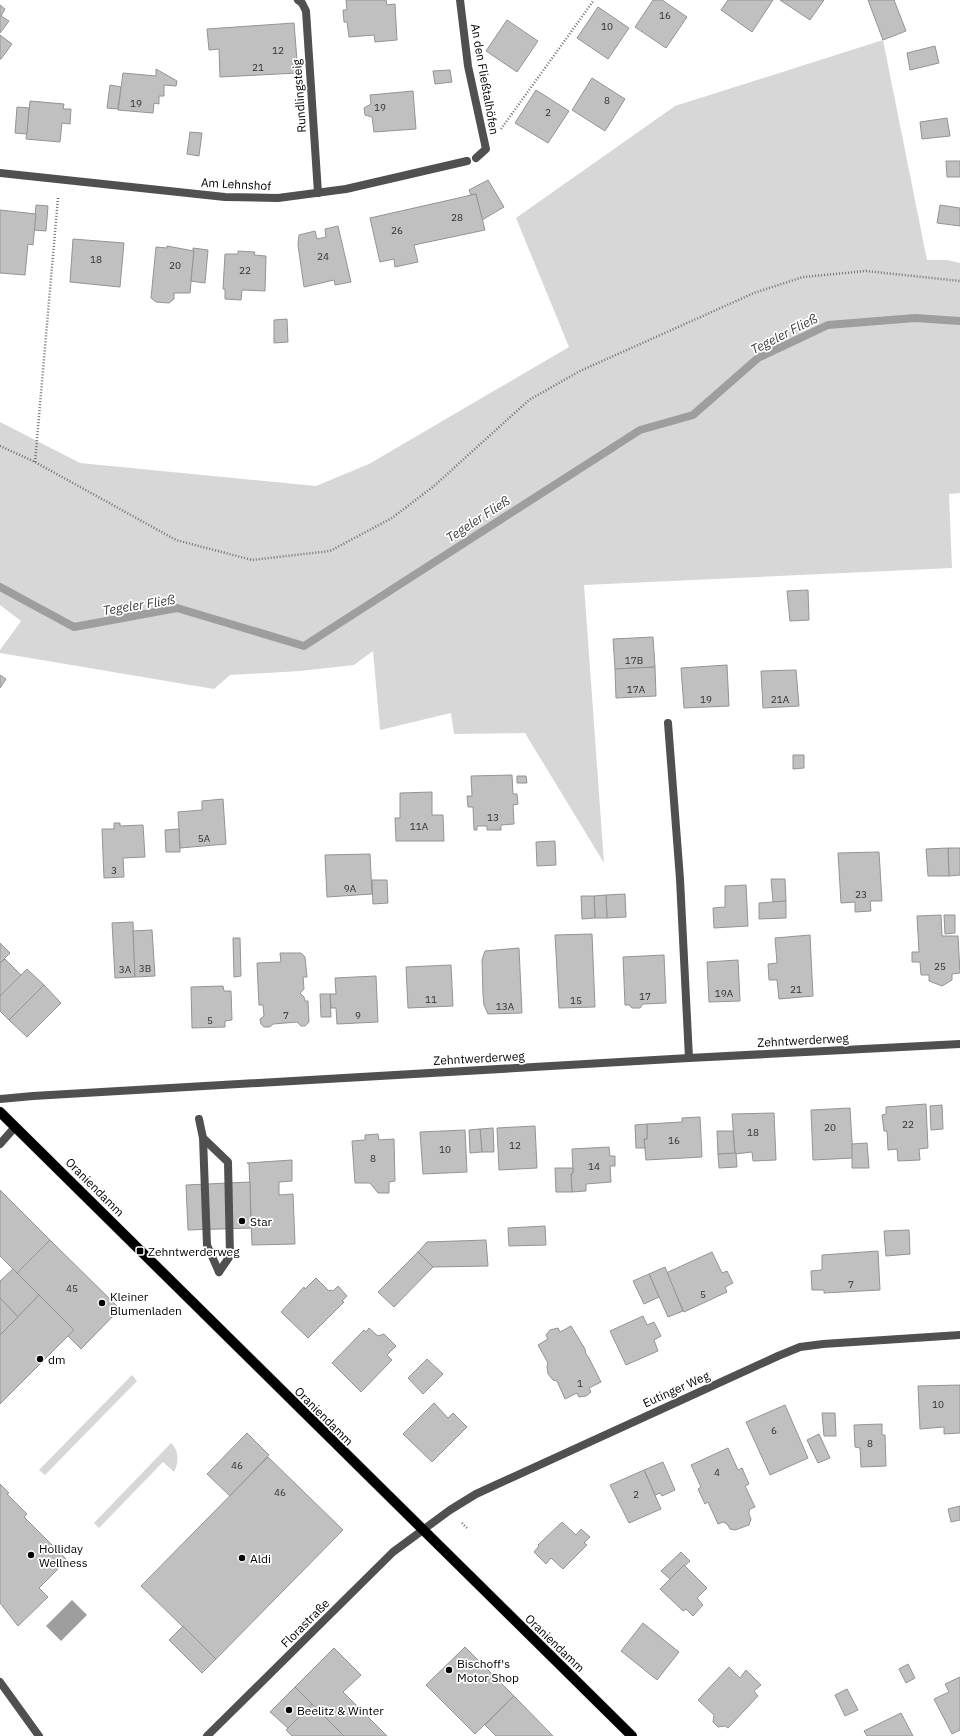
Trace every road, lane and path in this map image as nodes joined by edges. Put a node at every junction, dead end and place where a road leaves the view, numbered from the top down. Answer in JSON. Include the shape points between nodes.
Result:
{"nodes":[{"id":1,"x":298,"y":0,"type":"edge"},
{"id":2,"x":460,"y":0,"type":"edge"},
{"id":3,"x":594,"y":0,"type":"edge"},
{"id":4,"x":486,"y":149,"type":"junction"},
{"id":5,"x":476,"y":158,"type":"dead end"},
{"id":6,"x":467,"y":161,"type":"dead end"},
{"id":7,"x":0,"y":173,"type":"edge"},
{"id":8,"x":60,"y":179,"type":"junction"},
{"id":9,"x":318,"y":194,"type":"junction"},
{"id":10,"x":960,"y":281,"type":"edge"},
{"id":11,"x":0,"y":446,"type":"edge"},
{"id":12,"x":35,"y":462,"type":"junction"},
{"id":13,"x":668,"y":723,"type":"dead end"},
{"id":14,"x":960,"y":1044,"type":"edge"},
{"id":15,"x":689,"y":1058,"type":"junction"},
{"id":16,"x":0,"y":1099,"type":"edge"},
{"id":17,"x":0,"y":1112,"type":"edge"},
{"id":18,"x":199,"y":1119,"type":"dead end"},
{"id":19,"x":15,"y":1127,"type":"junction"},
{"id":20,"x":204,"y":1138,"type":"junction"},
{"id":21,"x":0,"y":1144,"type":"edge"},
{"id":22,"x":960,"y":1335,"type":"edge"},
{"id":23,"x":422,"y":1530,"type":"junction"},
{"id":24,"x":0,"y":1682,"type":"edge"},
{"id":25,"x":39,"y":1736,"type":"edge"},
{"id":26,"x":207,"y":1736,"type":"edge"},
{"id":27,"x":632,"y":1736,"type":"edge"}],
"edges":[{"from":1,"to":9,"type":"street","name":"Rundlingsteig","via":[[306,11]]},
{"from":2,"to":4,"type":"street","name":"An den Fließtalhöfen","via":[[468,66]]},
{"from":3,"to":4,"type":"path"},
{"from":4,"to":5,"type":"street","name":"An den Fließtalhöfen"},
{"from":6,"to":9,"type":"street","name":"Am Lehnshof"},
{"from":7,"to":8,"type":"street","name":"Am Lehnshof"},
{"from":8,"to":9,"type":"street","name":"Am Lehnshof","via":[[225,197],[278,198]]},
{"from":8,"to":12,"type":"path"},
{"from":10,"to":12,"type":"path","via":[[866,270],[803,277],[754,294],[580,370],[529,400],[434,486],[392,518],[330,551],[252,560],[176,540]]},
{"from":11,"to":12,"type":"path"},
{"from":13,"to":15,"type":"street","via":[[680,879]]},
{"from":14,"to":15,"type":"street","name":"Zehntwerderweg"},
{"from":15,"to":16,"type":"street","name":"Zehntwerderweg"},
{"from":17,"to":19,"type":"main road","name":"Oraniendamm"},
{"from":18,"to":20,"type":"street"},
{"from":19,"to":21,"type":"street"},
{"from":19,"to":23,"type":"main road","name":"Oraniendamm"},
{"from":20,"to":20,"type":"street","via":[[207,1245],[219,1272],[230,1256],[228,1162]]},
{"from":22,"to":23,"type":"street","name":"Eutinger Weg","via":[[800,1347],[519,1473],[476,1494]]},
{"from":23,"to":26,"type":"street","name":"Florastraße","via":[[393,1552]]},
{"from":23,"to":27,"type":"main road","name":"Oraniendamm"},
{"from":24,"to":25,"type":"street"}]}
